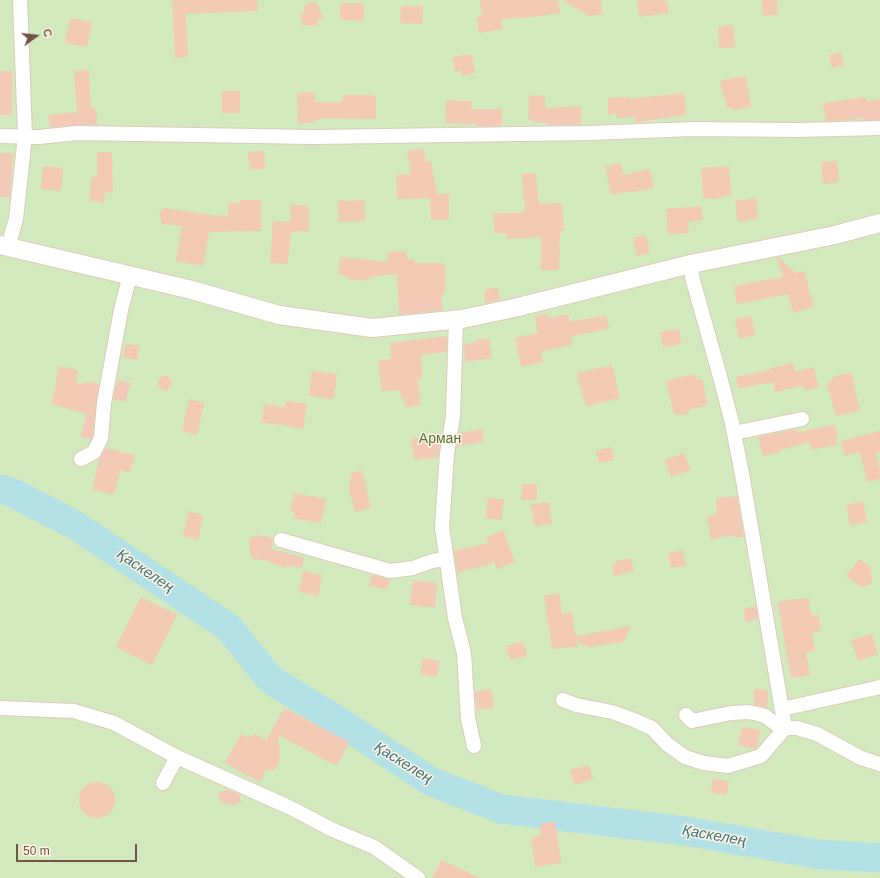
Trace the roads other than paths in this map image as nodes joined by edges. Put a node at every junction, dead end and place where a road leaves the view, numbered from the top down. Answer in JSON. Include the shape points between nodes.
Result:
{"nodes":[{"id":1,"x":20,"y":0,"type":"edge"},
{"id":2,"x":880,"y":128,"type":"edge"},
{"id":3,"x":0,"y":136,"type":"edge"},
{"id":4,"x":25,"y":136,"type":"junction"},
{"id":5,"x":880,"y":223,"type":"edge"},
{"id":6,"x":4,"y":246,"type":"edge"},
{"id":7,"x":691,"y":264,"type":"junction"},
{"id":8,"x":130,"y":275,"type":"junction"},
{"id":9,"x":456,"y":319,"type":"junction"},
{"id":10,"x":802,"y":419,"type":"dead end"},
{"id":11,"x":734,"y":433,"type":"junction"},
{"id":12,"x":82,"y":459,"type":"dead end"},
{"id":13,"x":281,"y":540,"type":"dead end"},
{"id":14,"x":446,"y":559,"type":"junction"},
{"id":15,"x":880,"y":687,"type":"edge"},
{"id":16,"x":563,"y":700,"type":"dead end"},
{"id":17,"x":0,"y":708,"type":"edge"},
{"id":18,"x":782,"y":709,"type":"junction"},
{"id":19,"x":686,"y":715,"type":"dead end"},
{"id":20,"x":785,"y":728,"type":"junction"},
{"id":21,"x":474,"y":746,"type":"dead end"},
{"id":22,"x":177,"y":757,"type":"junction"},
{"id":23,"x":880,"y":764,"type":"edge"},
{"id":24,"x":163,"y":783,"type":"dead end"},
{"id":25,"x":418,"y":878,"type":"edge"}],
"edges":[{"from":1,"to":4,"type":"street"},
{"from":2,"to":4,"type":"street","via":[[314,136],[77,133]]},
{"from":3,"to":4,"type":"street"},
{"from":4,"to":6,"type":"street","via":[[16,219]]},
{"from":5,"to":7,"type":"street","via":[[835,235]]},
{"from":6,"to":8,"type":"street"},
{"from":7,"to":9,"type":"street","via":[[514,308]]},
{"from":7,"to":11,"type":"street","via":[[692,277]]},
{"from":8,"to":9,"type":"street","via":[[279,315],[372,328]]},
{"from":8,"to":12,"type":"street","via":[[104,403],[101,438],[94,452]]},
{"from":9,"to":14,"type":"street","via":[[453,416],[447,454],[442,527]]},
{"from":10,"to":11,"type":"street"},
{"from":11,"to":18,"type":"street"},
{"from":13,"to":14,"type":"street","via":[[390,571]]},
{"from":14,"to":21,"type":"street","via":[[455,618],[464,653],[468,718]]},
{"from":15,"to":18,"type":"street"},
{"from":16,"to":20,"type":"street","via":[[594,710],[612,712],[652,728],[667,744],[685,757],[704,763],[728,766],[761,756]]},
{"from":17,"to":22,"type":"street","via":[[74,711],[114,724]]},
{"from":18,"to":20,"type":"street"},
{"from":19,"to":20,"type":"street","via":[[692,721],[748,712],[766,716]]},
{"from":20,"to":23,"type":"street","via":[[797,728],[817,734],[861,758]]},
{"from":22,"to":24,"type":"street"},
{"from":22,"to":25,"type":"street","via":[[374,847]]}]}
